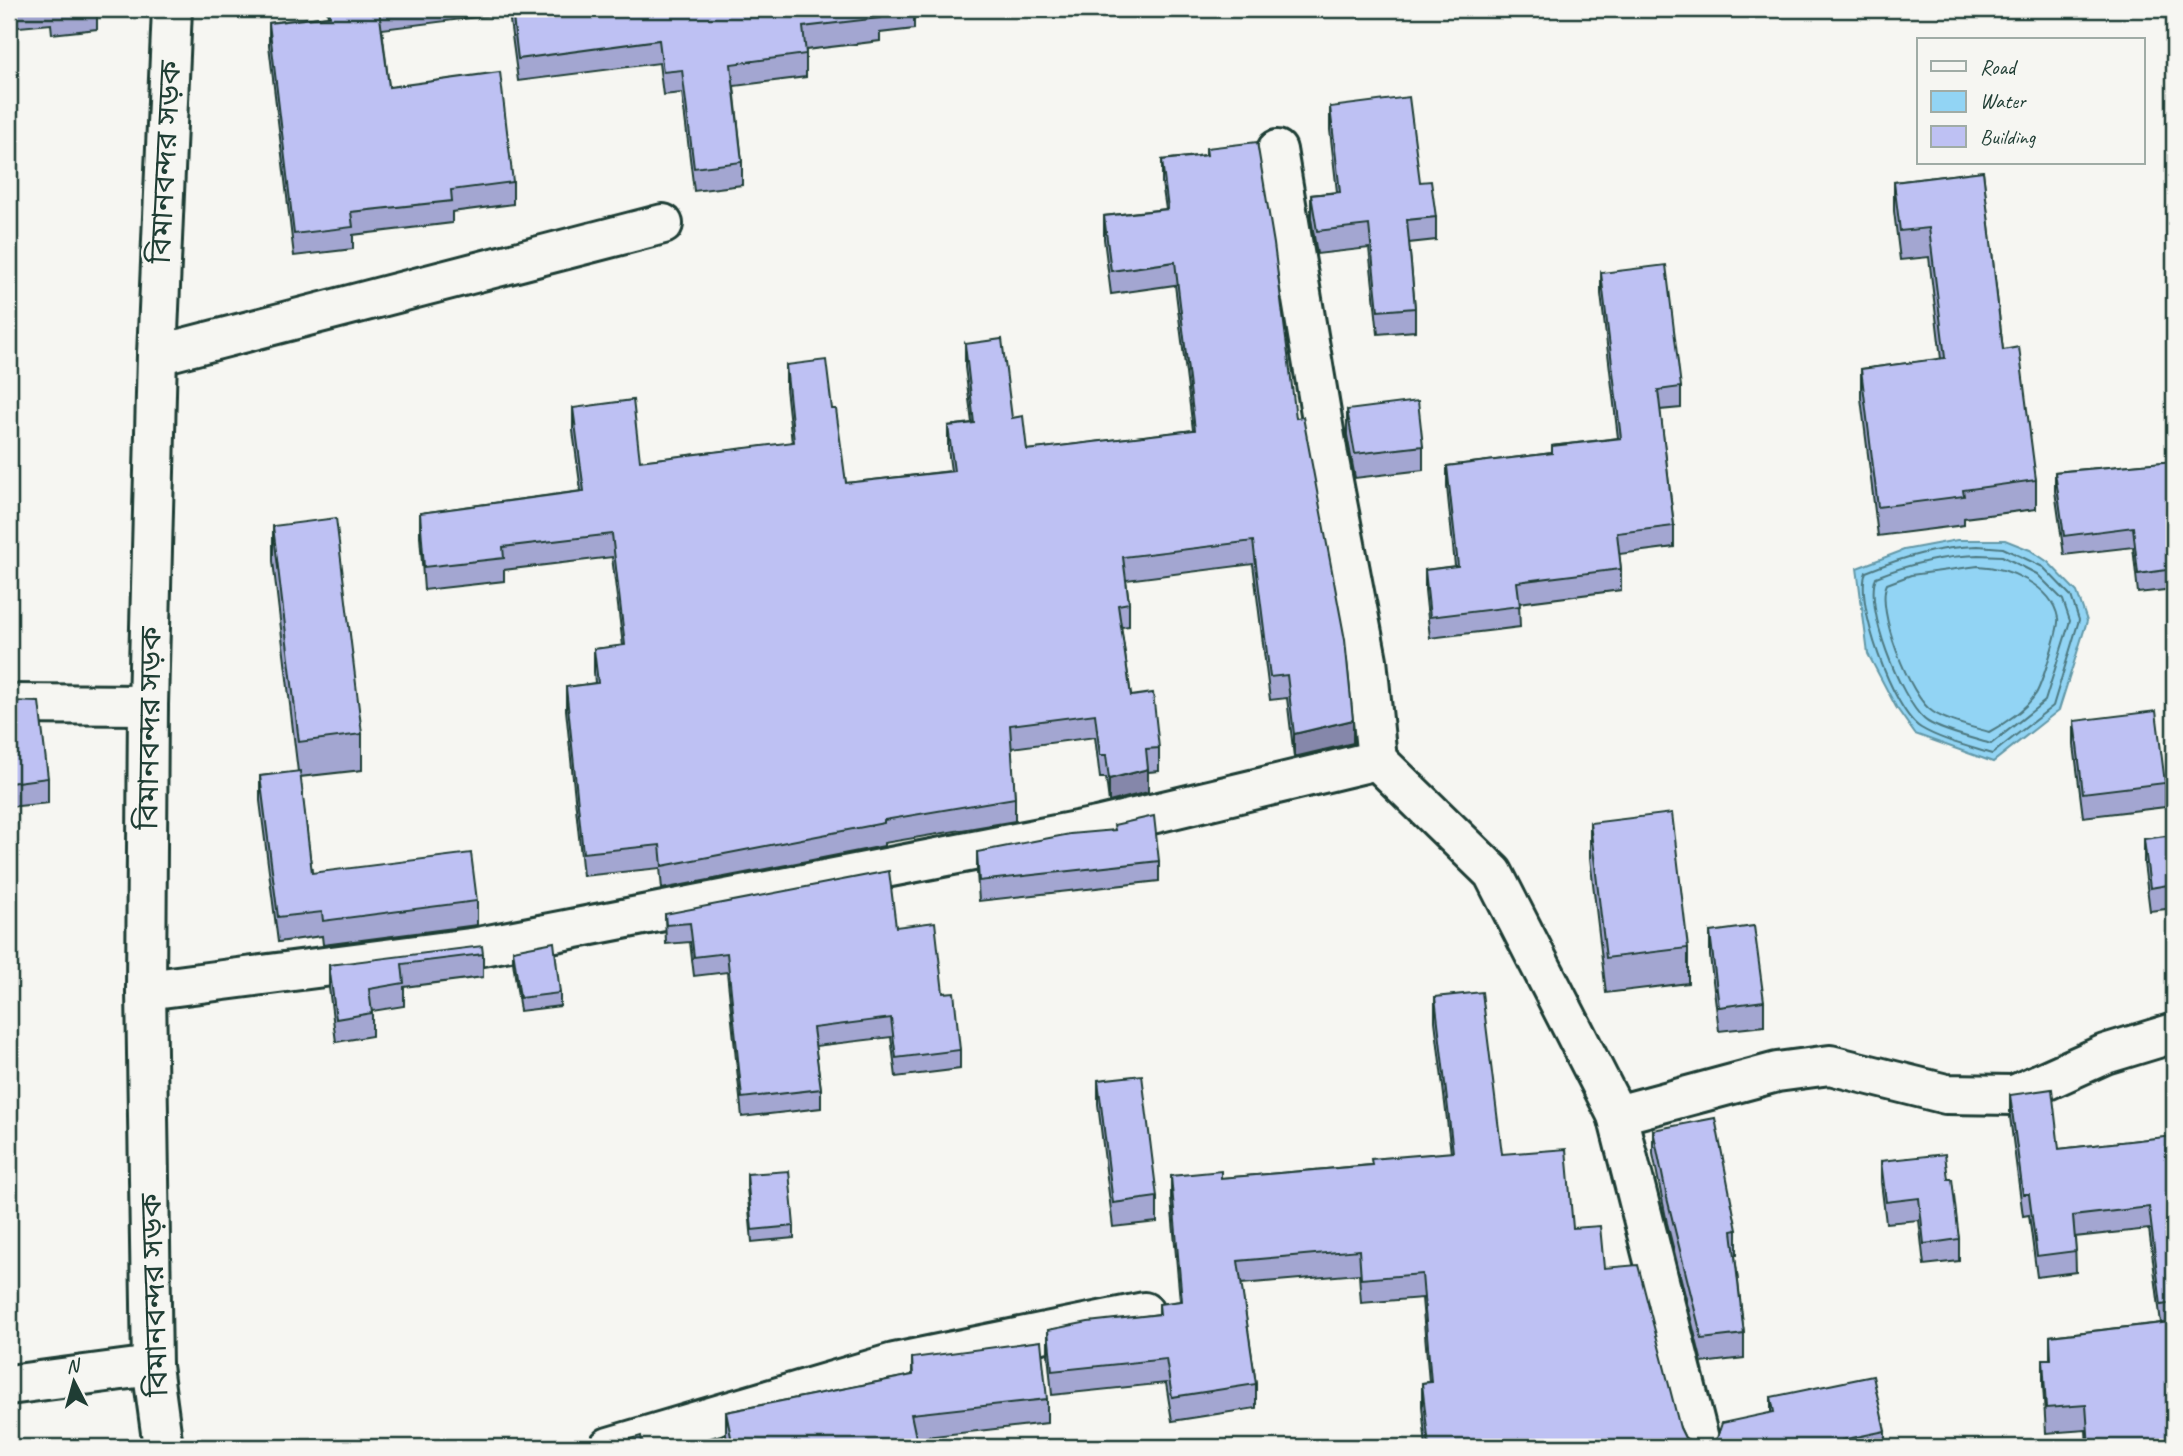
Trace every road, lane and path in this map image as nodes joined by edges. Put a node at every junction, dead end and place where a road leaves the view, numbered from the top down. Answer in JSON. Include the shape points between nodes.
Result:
{"nodes":[{"id":1,"x":172,"y":9,"type":"edge"},
{"id":2,"x":1277,"y":150,"type":"dead end"},
{"id":3,"x":663,"y":224,"type":"dead end"},
{"id":4,"x":157,"y":355,"type":"junction"},
{"id":5,"x":9,"y":704,"type":"edge"},
{"id":6,"x":148,"y":705,"type":"junction"},
{"id":7,"x":1377,"y":760,"type":"junction"},
{"id":8,"x":146,"y":990,"type":"junction"},
{"id":9,"x":2174,"y":1033,"type":"edge"},
{"id":10,"x":1618,"y":1115,"type":"junction"},
{"id":11,"x":1144,"y":1312,"type":"dead end"},
{"id":12,"x":152,"y":1366,"type":"junction"},
{"id":13,"x":9,"y":1385,"type":"edge"},
{"id":14,"x":163,"y":1447,"type":"edge"},
{"id":15,"x":609,"y":1447,"type":"edge"},
{"id":16,"x":1701,"y":1447,"type":"edge"}],
"edges":[{"from":1,"to":4,"type":"street","name":"বিমানবন্দর সড়ক"},
{"from":2,"to":7,"type":"street","via":[[1367,660]]},
{"from":3,"to":4,"type":"street"},
{"from":4,"to":6,"type":"street","name":"বিমানবন্দর সড়ক"},
{"from":5,"to":6,"type":"street"},
{"from":6,"to":8,"type":"street","name":"বিমানবন্দর সড়ক"},
{"from":7,"to":8,"type":"street","via":[[1097,827],[492,944]]},
{"from":7,"to":10,"type":"street","via":[[1493,873]]},
{"from":8,"to":12,"type":"street","name":"বিমানবন্দর সড়ক"},
{"from":9,"to":10,"type":"street","via":[[2105,1054],[2014,1095],[1945,1094],[1830,1065],[1777,1072]]},
{"from":10,"to":16,"type":"street"},
{"from":11,"to":15,"type":"street","via":[[894,1363]]},
{"from":12,"to":13,"type":"street"},
{"from":12,"to":14,"type":"street","name":"বিমানবন্দর সড়ক"}]}
